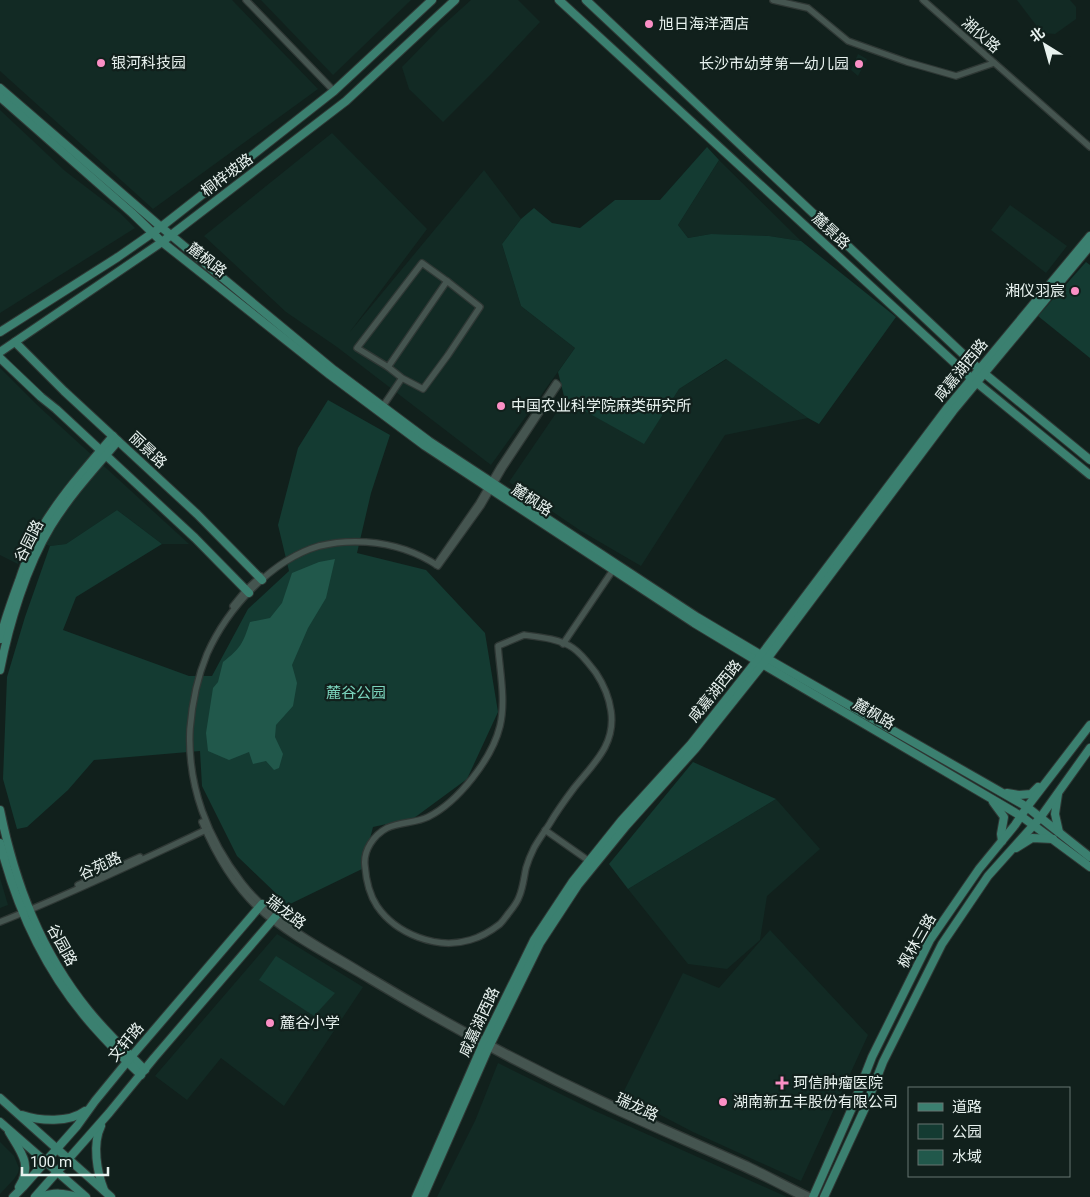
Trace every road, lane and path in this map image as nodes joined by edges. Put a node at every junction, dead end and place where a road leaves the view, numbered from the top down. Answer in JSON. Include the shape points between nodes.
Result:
{"nodes":[{"id":1,"x":246,"y":0,"type":"edge"},
{"id":2,"x":432,"y":0,"type":"edge"},
{"id":3,"x":455,"y":0,"type":"edge"},
{"id":4,"x":559,"y":0,"type":"edge"},
{"id":5,"x":586,"y":0,"type":"edge"},
{"id":6,"x":773,"y":0,"type":"edge"},
{"id":7,"x":923,"y":0,"type":"edge"},
{"id":8,"x":994,"y":63,"type":"junction"},
{"id":9,"x":0,"y":88,"type":"edge"},
{"id":10,"x":334,"y":91,"type":"junction"},
{"id":11,"x":0,"y":97,"type":"edge"},
{"id":12,"x":1090,"y":147,"type":"edge"},
{"id":13,"x":160,"y":227,"type":"junction"},
{"id":14,"x":153,"y":232,"type":"junction"},
{"id":15,"x":170,"y":235,"type":"junction"},
{"id":16,"x":1090,"y":236,"type":"edge"},
{"id":17,"x":162,"y":242,"type":"junction"},
{"id":18,"x":1090,"y":246,"type":"edge"},
{"id":19,"x":447,"y":281,"type":"junction"},
{"id":20,"x":0,"y":332,"type":"edge"},
{"id":21,"x":15,"y":342,"type":"junction"},
{"id":22,"x":0,"y":352,"type":"edge"},
{"id":23,"x":0,"y":358,"type":"edge"},
{"id":24,"x":388,"y":368,"type":"junction"},
{"id":25,"x":981,"y":371,"type":"junction"},
{"id":26,"x":402,"y":378,"type":"junction"},
{"id":27,"x":974,"y":380,"type":"junction"},
{"id":28,"x":383,"y":406,"type":"junction"},
{"id":29,"x":116,"y":439,"type":"junction"},
{"id":30,"x":103,"y":453,"type":"junction"},
{"id":31,"x":1090,"y":460,"type":"edge"},
{"id":32,"x":1090,"y":475,"type":"edge"},
{"id":33,"x":491,"y":486,"type":"junction"},
{"id":34,"x":613,"y":570,"type":"junction"},
{"id":35,"x":261,"y":578,"type":"junction"},
{"id":36,"x":247,"y":591,"type":"junction"},
{"id":37,"x":2,"y":621,"type":"edge"},
{"id":38,"x":0,"y":639,"type":"edge"},
{"id":39,"x":563,"y":644,"type":"junction"},
{"id":40,"x":762,"y":660,"type":"junction"},
{"id":41,"x":0,"y":670,"type":"edge"},
{"id":42,"x":1090,"y":725,"type":"edge"},
{"id":43,"x":1090,"y":748,"type":"edge"},
{"id":44,"x":1057,"y":768,"type":"junction"},
{"id":45,"x":1059,"y":791,"type":"junction"},
{"id":46,"x":1002,"y":792,"type":"junction"},
{"id":47,"x":990,"y":798,"type":"junction"},
{"id":48,"x":1027,"y":807,"type":"junction"},
{"id":49,"x":0,"y":810,"type":"edge"},
{"id":50,"x":1021,"y":816,"type":"junction"},
{"id":51,"x":1040,"y":818,"type":"junction"},
{"id":52,"x":1034,"y":824,"type":"junction"},
{"id":53,"x":206,"y":828,"type":"junction"},
{"id":54,"x":545,"y":830,"type":"junction"},
{"id":55,"x":1059,"y":832,"type":"junction"},
{"id":56,"x":1053,"y":839,"type":"junction"},
{"id":57,"x":1002,"y":841,"type":"junction"},
{"id":58,"x":0,"y":843,"type":"edge"},
{"id":59,"x":1008,"y":853,"type":"junction"},
{"id":60,"x":1090,"y":857,"type":"edge"},
{"id":61,"x":589,"y":861,"type":"junction"},
{"id":62,"x":1090,"y":867,"type":"edge"},
{"id":63,"x":260,"y":906,"type":"junction"},
{"id":64,"x":25,"y":910,"type":"junction"},
{"id":65,"x":0,"y":918,"type":"edge"},
{"id":66,"x":274,"y":918,"type":"junction"},
{"id":67,"x":0,"y":922,"type":"edge"},
{"id":68,"x":487,"y":1044,"type":"junction"},
{"id":69,"x":129,"y":1059,"type":"junction"},
{"id":70,"x":143,"y":1072,"type":"junction"},
{"id":71,"x":0,"y":1098,"type":"edge"},
{"id":72,"x":96,"y":1101,"type":"junction"},
{"id":73,"x":16,"y":1112,"type":"junction"},
{"id":74,"x":109,"y":1114,"type":"junction"},
{"id":75,"x":2,"y":1124,"type":"edge"},
{"id":76,"x":57,"y":1149,"type":"junction"},
{"id":77,"x":68,"y":1160,"type":"junction"},
{"id":78,"x":46,"y":1162,"type":"junction"},
{"id":79,"x":58,"y":1172,"type":"junction"},
{"id":80,"x":108,"y":1194,"type":"edge"},
{"id":81,"x":12,"y":1197,"type":"edge"},
{"id":82,"x":35,"y":1197,"type":"edge"},
{"id":83,"x":41,"y":1197,"type":"edge"},
{"id":84,"x":77,"y":1197,"type":"edge"},
{"id":85,"x":86,"y":1197,"type":"edge"},
{"id":86,"x":416,"y":1197,"type":"edge"},
{"id":87,"x":424,"y":1197,"type":"edge"},
{"id":88,"x":802,"y":1197,"type":"edge"},
{"id":89,"x":812,"y":1197,"type":"edge"},
{"id":90,"x":824,"y":1197,"type":"edge"}],
"edges":[{"from":1,"to":10,"type":"street"},
{"from":2,"to":10,"type":"main road","name":"桐梓坡路"},
{"from":3,"to":15,"type":"main road","name":"桐梓坡路","via":[[346,101]]},
{"from":4,"to":27,"type":"main road","name":"麓景路"},
{"from":5,"to":25,"type":"main road","name":"麓景路"},
{"from":6,"to":8,"type":"street","via":[[808,8],[848,41],[956,76]]},
{"from":7,"to":8,"type":"street","name":"湘仪路"},
{"from":8,"to":12,"type":"street","name":"湘仪路"},
{"from":9,"to":13,"type":"main road"},
{"from":10,"to":13,"type":"main road","name":"桐梓坡路"},
{"from":11,"to":14,"type":"main road","name":"麓枫路"},
{"from":13,"to":14,"type":"main road","name":"桐梓坡路"},
{"from":13,"to":15,"type":"main road"},
{"from":14,"to":17,"type":"main road","name":"麓枫路"},
{"from":14,"to":20,"type":"main road","name":"桐梓坡路"},
{"from":15,"to":17,"type":"main road","name":"桐梓坡路"},
{"from":15,"to":28,"type":"main road","via":[[334,370]]},
{"from":16,"to":25,"type":"main road","name":"咸嘉湖西路"},
{"from":17,"to":21,"type":"main road","name":"桐梓坡路"},
{"from":17,"to":33,"type":"main road","name":"麓枫路","via":[[425,446]]},
{"from":18,"to":25,"type":"main road","name":"咸嘉湖西路"},
{"from":19,"to":24,"type":"street"},
{"from":19,"to":24,"type":"street","via":[[422,263],[357,348]]},
{"from":19,"to":26,"type":"street","via":[[480,307],[423,389]]},
{"from":21,"to":22,"type":"main road","name":"桐梓坡路"},
{"from":21,"to":29,"type":"main road","name":"丽景路"},
{"from":23,"to":30,"type":"main road"},
{"from":24,"to":26,"type":"street"},
{"from":25,"to":27,"type":"main road","name":"咸嘉湖西路"},
{"from":25,"to":31,"type":"main road","name":"麓景路"},
{"from":26,"to":28,"type":"street"},
{"from":27,"to":32,"type":"main road","name":"麓景路"},
{"from":27,"to":40,"type":"main road","name":"咸嘉湖西路","via":[[942,415]]},
{"from":28,"to":33,"type":"main road"},
{"from":29,"to":30,"type":"main road","name":"谷园路"},
{"from":29,"to":35,"type":"main road","name":"丽景路"},
{"from":30,"to":36,"type":"main road"},
{"from":30,"to":37,"type":"main road","name":"谷园路","via":[[42,527]]},
{"from":30,"to":41,"type":"main road","name":"谷园路","via":[[52,524],[38,550],[9,630]]},
{"from":33,"to":33,"type":"street","via":[[558,385],[556,383],[500,467]]},
{"from":33,"to":34,"type":"main road","name":"麓枫路"},
{"from":33,"to":35,"type":"street","name":"瑞龙路","via":[[438,564],[395,546],[339,542],[295,556]]},
{"from":33,"to":40,"type":"main road"},
{"from":34,"to":39,"type":"street"},
{"from":34,"to":40,"type":"main road","name":"麓枫路","via":[[694,623]]},
{"from":35,"to":36,"type":"street","name":"瑞龙路"},
{"from":36,"to":53,"type":"street","name":"瑞龙路","via":[[214,632],[192,690],[187,731],[188,763],[192,793]]},
{"from":37,"to":38,"type":"main road","name":"谷园路"},
{"from":39,"to":54,"type":"street","via":[[573,648],[602,682],[613,722],[610,738],[599,758],[560,805]]},
{"from":39,"to":54,"type":"street","via":[[524,635],[498,646],[502,710],[490,752],[466,785],[439,810],[428,818],[388,828],[375,837],[367,848],[364,863],[372,897],[384,915],[412,935],[428,941],[469,941],[502,922],[511,910],[520,896],[534,848]]},
{"from":40,"to":46,"type":"main road"},
{"from":40,"to":47,"type":"main road","name":"麓枫路"},
{"from":40,"to":61,"type":"main road","name":"咸嘉湖西路"},
{"from":40,"to":68,"type":"main road","name":"咸嘉湖西路","via":[[696,748],[578,885],[540,943]]},
{"from":42,"to":44,"type":"main road","name":"枫林三路"},
{"from":43,"to":45,"type":"main road","name":"枫林三路"},
{"from":44,"to":46,"type":"main road","via":[[1032,794]]},
{"from":44,"to":48,"type":"main road","name":"枫林三路"},
{"from":45,"to":51,"type":"main road","name":"枫林三路"},
{"from":45,"to":55,"type":"main road","via":[[1055,814]]},
{"from":46,"to":48,"type":"main road"},
{"from":47,"to":50,"type":"main road","name":"麓枫路"},
{"from":47,"to":57,"type":"main road","via":[[1004,816]]},
{"from":48,"to":50,"type":"main road","name":"枫林三路"},
{"from":48,"to":51,"type":"main road"},
{"from":49,"to":64,"type":"main road","name":"谷园路"},
{"from":50,"to":52,"type":"main road","name":"麓枫路"},
{"from":50,"to":57,"type":"main road","name":"枫林三路"},
{"from":51,"to":52,"type":"main road","name":"枫林三路"},
{"from":51,"to":55,"type":"main road"},
{"from":52,"to":56,"type":"main road","name":"麓枫路"},
{"from":52,"to":59,"type":"main road","name":"枫林三路"},
{"from":53,"to":63,"type":"street","name":"瑞龙路"},
{"from":53,"to":64,"type":"street","name":"谷苑路"},
{"from":54,"to":61,"type":"street"},
{"from":55,"to":60,"type":"main road"},
{"from":56,"to":59,"type":"main road","via":[[1032,838]]},
{"from":56,"to":62,"type":"main road","name":"麓枫路"},
{"from":57,"to":89,"type":"main road","name":"枫林三路","via":[[930,940],[872,1057]]},
{"from":58,"to":64,"type":"main road","name":"谷园路"},
{"from":59,"to":90,"type":"main road","name":"枫林三路","via":[[988,876],[942,944],[883,1062]]},
{"from":61,"to":68,"type":"main road","name":"咸嘉湖西路","via":[[534,940]]},
{"from":63,"to":66,"type":"street","name":"瑞龙路"},
{"from":63,"to":69,"type":"main road","name":"文轩路"},
{"from":64,"to":65,"type":"street","name":"谷苑路"},
{"from":64,"to":67,"type":"street","name":"谷苑路"},
{"from":64,"to":69,"type":"main road","name":"谷园路","via":[[36,942],[69,995],[92,1026]]},
{"from":66,"to":68,"type":"street","name":"瑞龙路","via":[[301,939],[419,1010]]},
{"from":66,"to":70,"type":"main road"},
{"from":68,"to":86,"type":"main road","name":"咸嘉湖西路"},
{"from":68,"to":87,"type":"main road","name":"咸嘉湖西路"},
{"from":68,"to":88,"type":"street","name":"瑞龙路","via":[[602,1104],[750,1170]]},
{"from":68,"to":89,"type":"street","name":"瑞龙路"},
{"from":69,"to":70,"type":"main road","name":"谷园路"},
{"from":69,"to":72,"type":"main road","name":"文轩路"},
{"from":70,"to":74,"type":"main road"},
{"from":71,"to":73,"type":"main road"},
{"from":72,"to":73,"type":"main road","via":[[72,1118],[27,1117]]},
{"from":72,"to":76,"type":"main road","name":"文轩路"},
{"from":73,"to":76,"type":"main road"},
{"from":74,"to":77,"type":"main road"},
{"from":74,"to":80,"type":"main road","via":[[96,1139],[98,1172]]},
{"from":75,"to":78,"type":"main road"},
{"from":75,"to":81,"type":"main road","via":[[26,1164],[24,1177]]},
{"from":76,"to":77,"type":"main road"},
{"from":76,"to":78,"type":"main road","name":"文轩路"},
{"from":77,"to":79,"type":"main road"},
{"from":77,"to":80,"type":"main road"},
{"from":78,"to":79,"type":"main road"},
{"from":78,"to":81,"type":"main road","name":"文轩路"},
{"from":79,"to":82,"type":"main road"},
{"from":79,"to":85,"type":"main road"},
{"from":83,"to":84,"type":"main road","via":[[54,1193]]}]}
